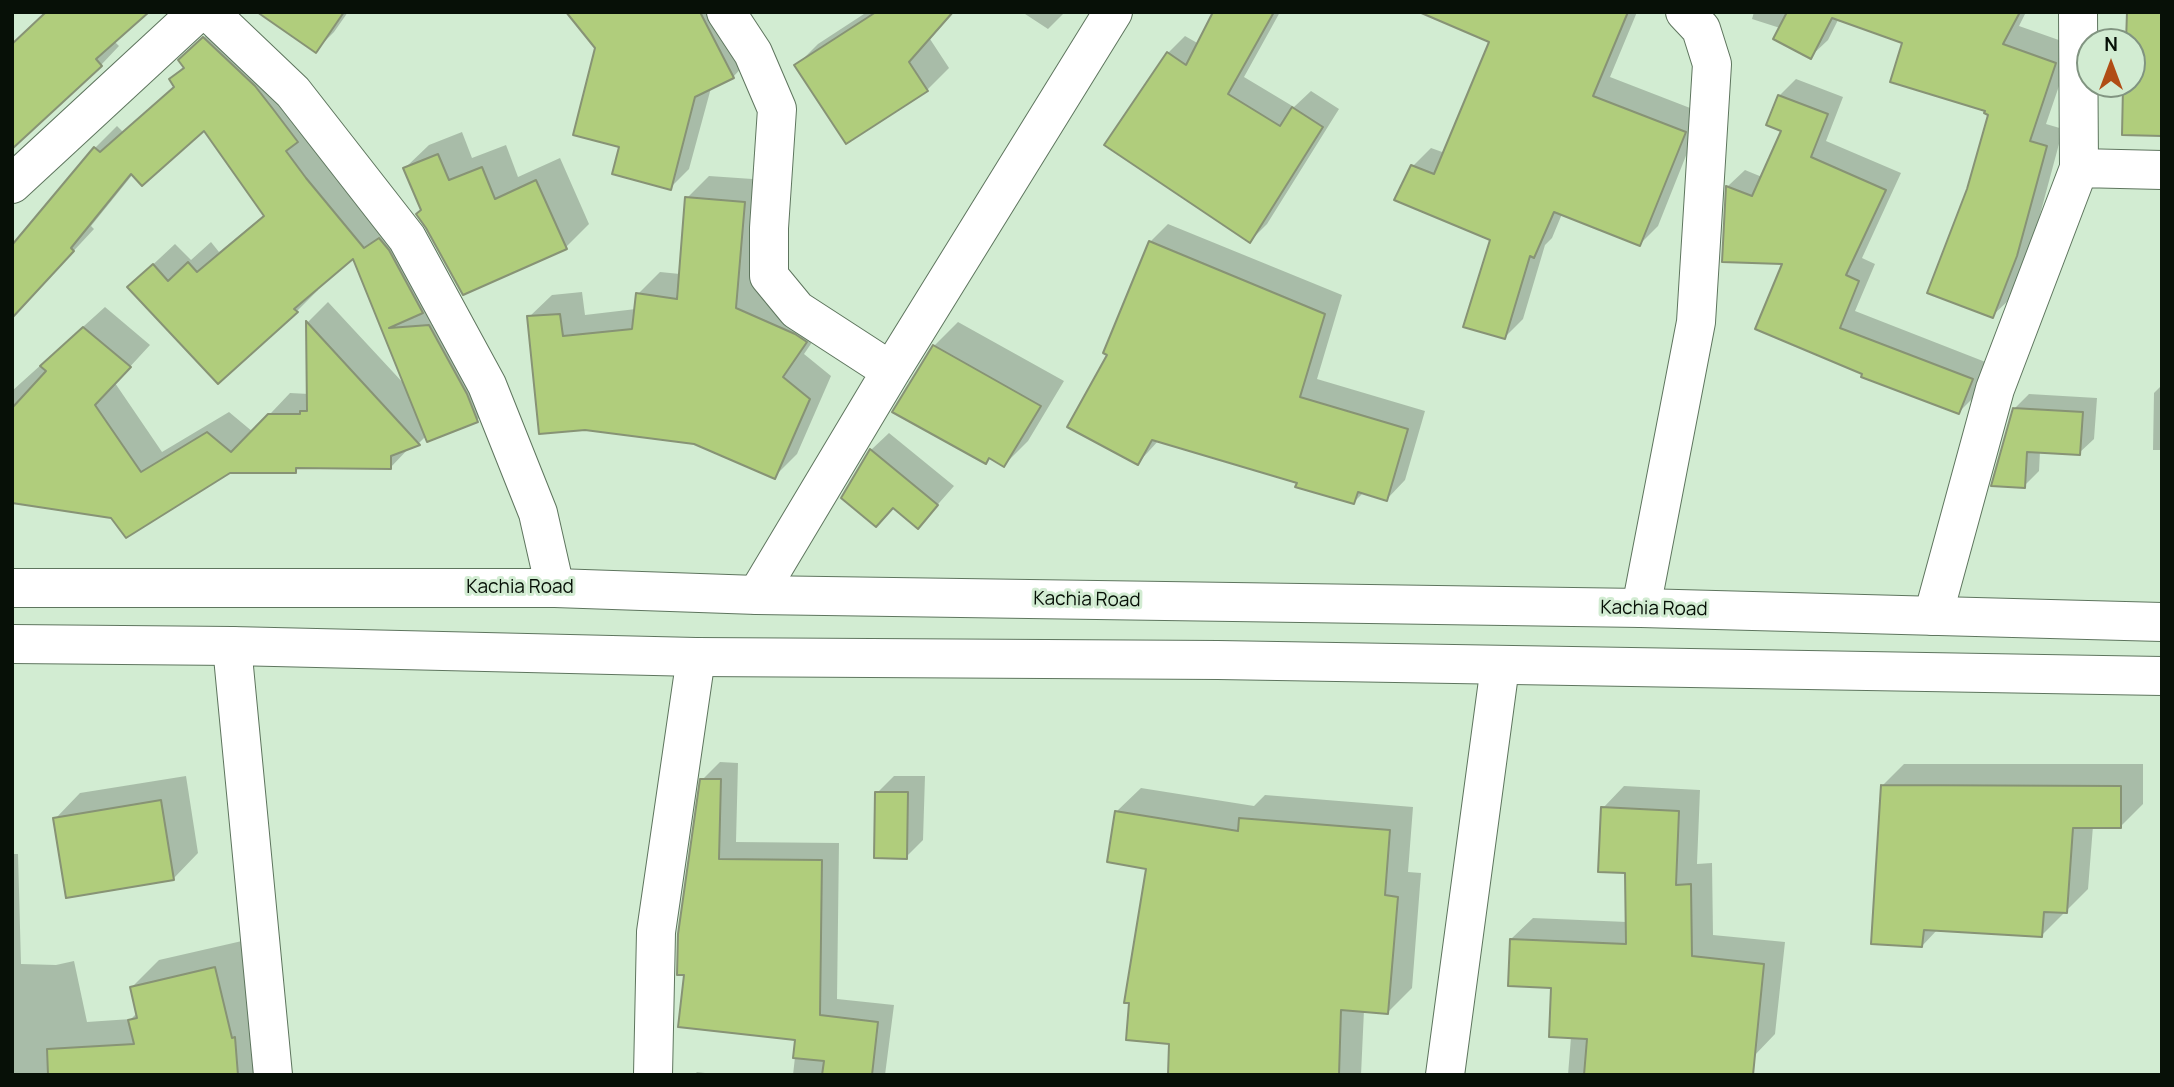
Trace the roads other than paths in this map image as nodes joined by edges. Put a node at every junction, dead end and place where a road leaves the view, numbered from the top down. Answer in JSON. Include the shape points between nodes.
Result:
{"nodes":[{"id":1,"x":198,"y":12,"type":"edge"},
{"id":2,"x":209,"y":12,"type":"edge"},
{"id":3,"x":726,"y":12,"type":"edge"},
{"id":4,"x":1113,"y":12,"type":"edge"},
{"id":5,"x":1685,"y":12,"type":"edge"},
{"id":6,"x":2078,"y":12,"type":"edge"},
{"id":7,"x":2079,"y":167,"type":"junction"},
{"id":8,"x":2162,"y":170,"type":"edge"},
{"id":9,"x":12,"y":184,"type":"edge"},
{"id":10,"x":891,"y":371,"type":"junction"},
{"id":11,"x":555,"y":588,"type":"junction"},
{"id":12,"x":12,"y":589,"type":"edge"},
{"id":13,"x":757,"y":595,"type":"junction"},
{"id":14,"x":1641,"y":608,"type":"junction"},
{"id":15,"x":1933,"y":616,"type":"junction"},
{"id":16,"x":2162,"y":622,"type":"edge"},
{"id":17,"x":12,"y":644,"type":"edge"},
{"id":18,"x":232,"y":646,"type":"junction"},
{"id":19,"x":696,"y":657,"type":"junction"},
{"id":20,"x":1500,"y":666,"type":"junction"},
{"id":21,"x":2162,"y":676,"type":"edge"},
{"id":22,"x":273,"y":1075,"type":"edge"},
{"id":23,"x":653,"y":1075,"type":"edge"},
{"id":24,"x":1445,"y":1075,"type":"edge"}],
"edges":[{"from":1,"to":9,"type":"main road"},
{"from":2,"to":11,"type":"main road","via":[[293,92],[407,238],[487,385],[538,513]]},
{"from":3,"to":10,"type":"main road","via":[[753,53],[777,109],[769,276],[797,310]]},
{"from":4,"to":10,"type":"main road"},
{"from":5,"to":14,"type":"main road","via":[[1701,29],[1712,64],[1696,322]]},
{"from":6,"to":7,"type":"main road"},
{"from":7,"to":8,"type":"main road"},
{"from":7,"to":15,"type":"main road","via":[[1995,389]]},
{"from":10,"to":13,"type":"main road"},
{"from":11,"to":12,"type":"main road","name":"Kachia Road"},
{"from":11,"to":13,"type":"main road","name":"Kachia Road"},
{"from":13,"to":14,"type":"main road","name":"Kachia Road"},
{"from":14,"to":15,"type":"main road","name":"Kachia Road"},
{"from":15,"to":16,"type":"main road","name":"Kachia Road"},
{"from":17,"to":18,"type":"main road"},
{"from":18,"to":19,"type":"main road"},
{"from":18,"to":22,"type":"main road"},
{"from":19,"to":20,"type":"main road"},
{"from":19,"to":23,"type":"main road","via":[[656,932]]},
{"from":20,"to":21,"type":"main road"},
{"from":20,"to":24,"type":"main road"}]}
